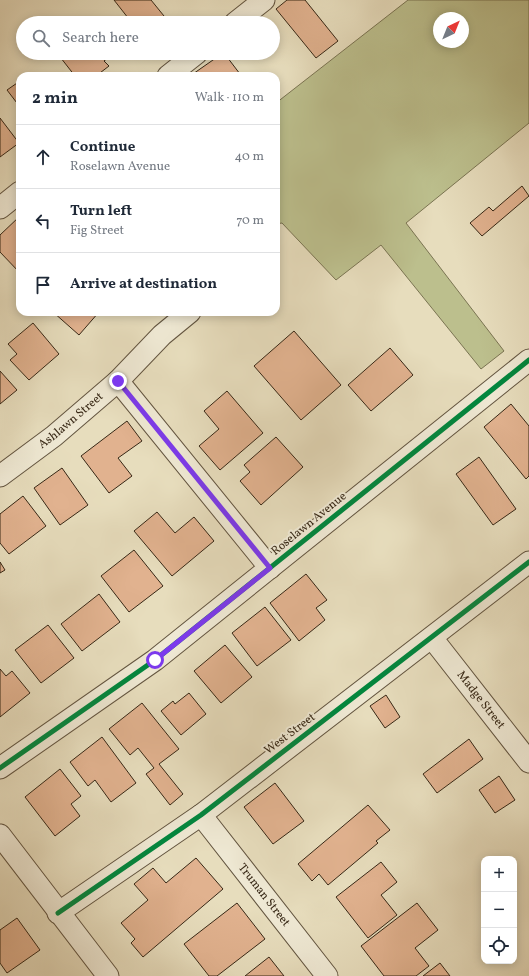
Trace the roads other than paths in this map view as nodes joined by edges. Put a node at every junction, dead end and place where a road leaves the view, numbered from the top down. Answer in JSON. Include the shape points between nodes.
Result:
{"nodes":[{"id":1,"x":264,"y":0,"type":"edge"},
{"id":2,"x":244,"y":16,"type":"edge"},
{"id":3,"x":188,"y":60,"type":"edge"},
{"id":4,"x":173,"y":72,"type":"edge"},
{"id":5,"x":16,"y":195,"type":"edge"},
{"id":6,"x":0,"y":208,"type":"edge"},
{"id":7,"x":185,"y":316,"type":"edge"},
{"id":8,"x":529,"y":360,"type":"edge"},
{"id":9,"x":118,"y":381,"type":"junction"},
{"id":10,"x":0,"y":476,"type":"edge"},
{"id":11,"x":529,"y":562,"type":"edge"},
{"id":12,"x":270,"y":568,"type":"junction"},
{"id":13,"x":432,"y":638,"type":"junction"},
{"id":14,"x":529,"y":762,"type":"edge"},
{"id":15,"x":0,"y":768,"type":"edge"},
{"id":16,"x":201,"y":814,"type":"junction"},
{"id":17,"x":0,"y":835,"type":"edge"},
{"id":18,"x":58,"y":913,"type":"junction"},
{"id":19,"x":108,"y":976,"type":"edge"},
{"id":20,"x":328,"y":976,"type":"edge"}],
"edges":[{"from":1,"to":2,"type":"street"},
{"from":3,"to":4,"type":"street"},
{"from":5,"to":6,"type":"street"},
{"from":7,"to":9,"type":"street","name":"Ashlawn Street","via":[[162,335]]},
{"from":8,"to":12,"type":"street","name":"Roselawn Avenue"},
{"from":9,"to":10,"type":"street","name":"Ashlawn Street","via":[[54,436]]},
{"from":9,"to":12,"type":"street"},
{"from":11,"to":13,"type":"street","name":"West Street"},
{"from":12,"to":15,"type":"street","name":"Roselawn Avenue","via":[[155,660]]},
{"from":13,"to":14,"type":"street","name":"Madge Street"},
{"from":13,"to":16,"type":"street","name":"West Street"},
{"from":16,"to":18,"type":"street","name":"West Street"},
{"from":16,"to":20,"type":"street","name":"Truman Street"},
{"from":17,"to":18,"type":"street"},
{"from":18,"to":19,"type":"street"}]}
